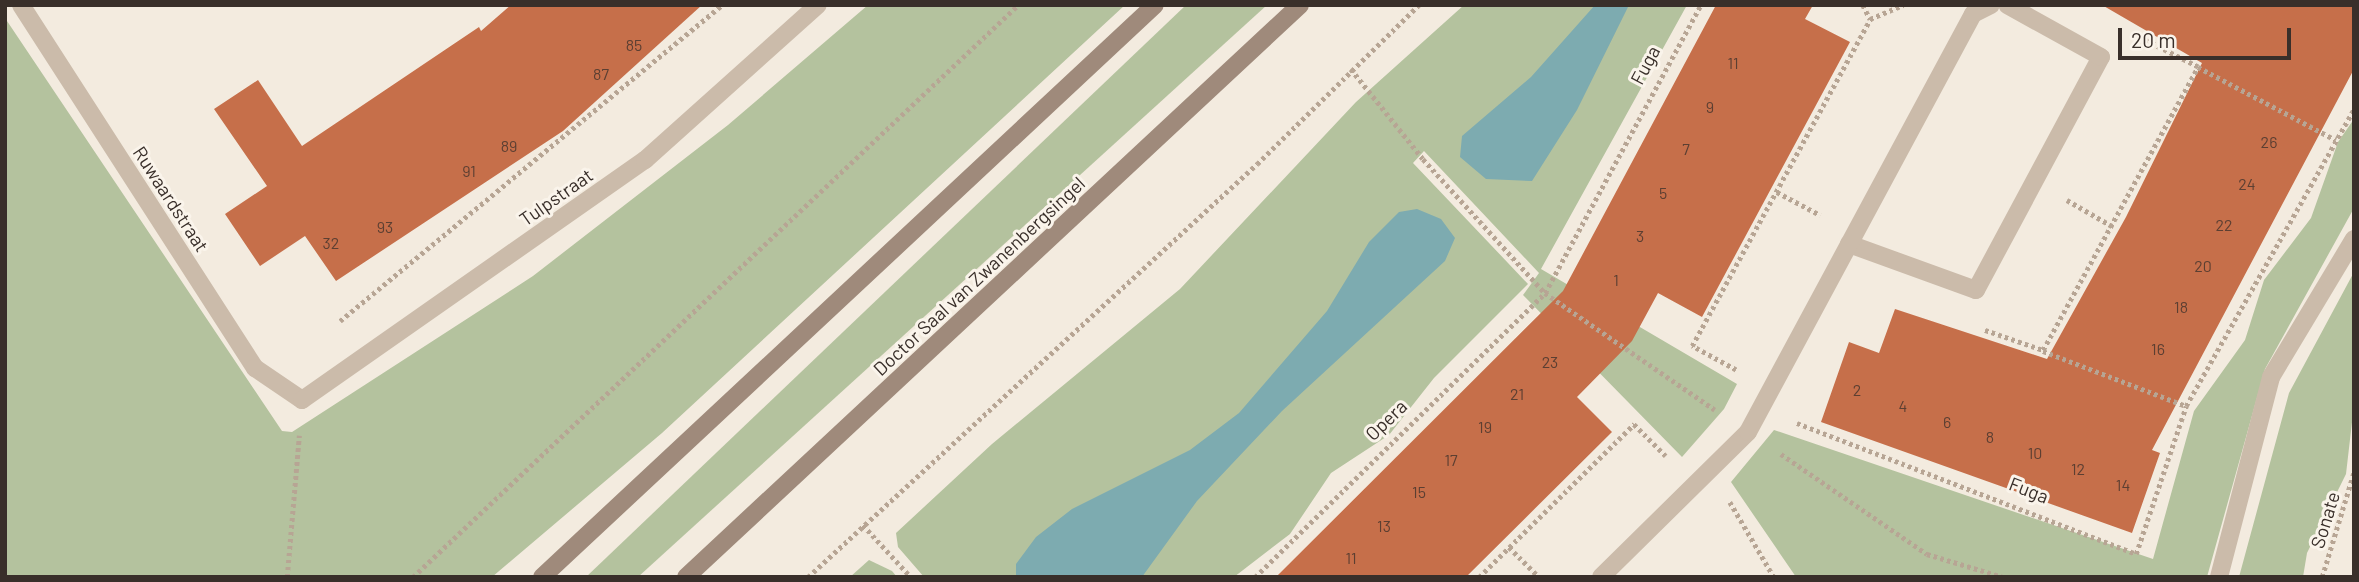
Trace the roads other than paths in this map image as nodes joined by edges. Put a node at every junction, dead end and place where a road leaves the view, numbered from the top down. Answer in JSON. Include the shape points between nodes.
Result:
{"nodes":[{"id":1,"x":21,"y":5,"type":"edge"},
{"id":2,"x":818,"y":5,"type":"edge"},
{"id":3,"x":1155,"y":5,"type":"edge"},
{"id":4,"x":1300,"y":5,"type":"edge"},
{"id":5,"x":1991,"y":5,"type":"edge"},
{"id":6,"x":2007,"y":5,"type":"edge"},
{"id":7,"x":1852,"y":239,"type":"junction"},
{"id":8,"x":2354,"y":239,"type":"edge"},
{"id":9,"x":302,"y":400,"type":"joint"},
{"id":10,"x":542,"y":577,"type":"edge"},
{"id":11,"x":686,"y":577,"type":"edge"},
{"id":12,"x":1601,"y":577,"type":"edge"},
{"id":13,"x":2219,"y":577,"type":"edge"}],
"edges":[{"from":1,"to":9,"type":"street","name":"Ruwaardstraat","via":[[254,368]]},
{"from":2,"to":9,"type":"street","name":"Tulpstraat","via":[[645,160]]},
{"from":3,"to":10,"type":"main road"},
{"from":4,"to":11,"type":"main road","name":"Doctor Saal van Zwanenbergsingel"},
{"from":5,"to":7,"type":"street","via":[[1973,14]]},
{"from":6,"to":7,"type":"street","via":[[2101,57],[1976,290]]},
{"from":7,"to":12,"type":"street","via":[[1748,432]]},
{"from":8,"to":13,"type":"street","via":[[2271,377]]}]}
